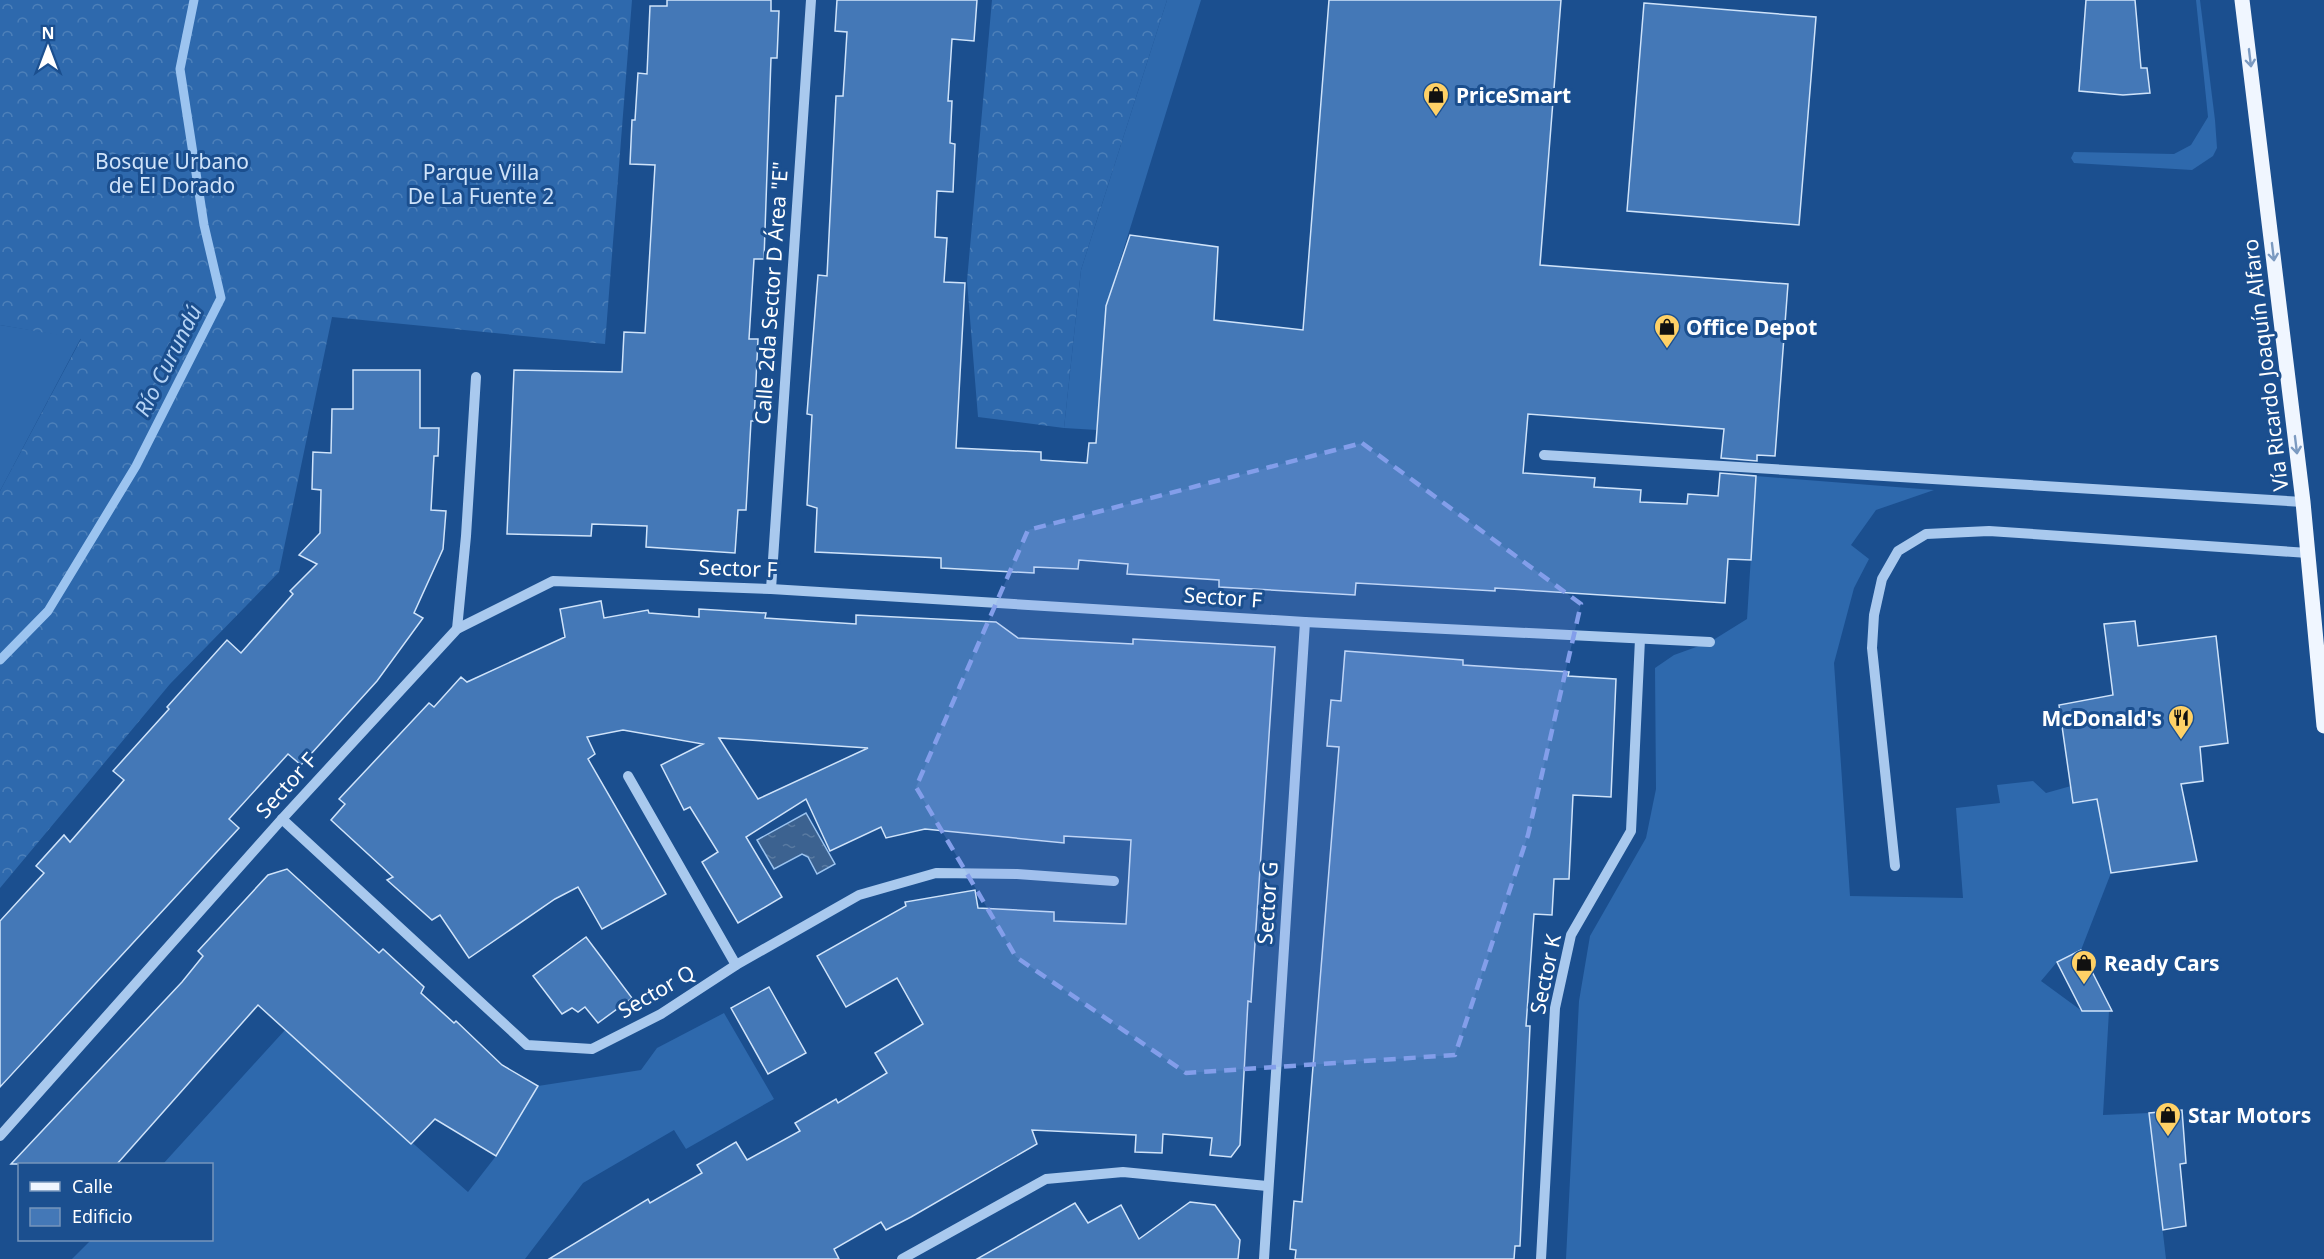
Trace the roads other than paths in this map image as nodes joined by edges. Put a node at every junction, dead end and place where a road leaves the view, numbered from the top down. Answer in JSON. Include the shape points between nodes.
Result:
{"nodes":[{"id":1,"x":811,"y":0,"type":"edge"},
{"id":2,"x":2242,"y":0,"type":"edge"},
{"id":3,"x":476,"y":377,"type":"dead end"},
{"id":4,"x":1544,"y":455,"type":"dead end"},
{"id":5,"x":2302,"y":502,"type":"junction"},
{"id":6,"x":2308,"y":554,"type":"junction"},
{"id":7,"x":771,"y":589,"type":"junction"},
{"id":8,"x":1305,"y":622,"type":"junction"},
{"id":9,"x":457,"y":628,"type":"junction"},
{"id":10,"x":1640,"y":639,"type":"junction"},
{"id":11,"x":1710,"y":642,"type":"dead end"},
{"id":12,"x":2324,"y":726,"type":"edge"},
{"id":13,"x":628,"y":776,"type":"dead end"},
{"id":14,"x":282,"y":819,"type":"junction"},
{"id":15,"x":1895,"y":866,"type":"dead end"},
{"id":16,"x":1114,"y":881,"type":"dead end"},
{"id":17,"x":736,"y":965,"type":"junction"},
{"id":18,"x":0,"y":1136,"type":"edge"},
{"id":19,"x":1267,"y":1186,"type":"junction"},
{"id":20,"x":902,"y":1259,"type":"edge"},
{"id":21,"x":1264,"y":1259,"type":"edge"},
{"id":22,"x":1541,"y":1259,"type":"edge"}],
"edges":[{"from":1,"to":7,"type":"street","name":"Calle 2da Sector D Área \"E\""},
{"from":2,"to":5,"type":"main road","name":"Vía Ricardo Joaquín Alfaro","one_way":true},
{"from":3,"to":9,"type":"street"},
{"from":4,"to":5,"type":"street"},
{"from":5,"to":6,"type":"main road","name":"Vía Ricardo Joaquín Alfaro"},
{"from":6,"to":12,"type":"main road","name":"Vía Ricardo Joaquín Alfaro"},
{"from":6,"to":15,"type":"street","via":[[1989,531],[1926,534],[1898,551],[1882,579],[1872,648]]},
{"from":7,"to":8,"type":"street","name":"Sector F"},
{"from":7,"to":9,"type":"street","name":"Sector F","via":[[553,581]]},
{"from":8,"to":10,"type":"street","name":"Sector F"},
{"from":8,"to":19,"type":"street","name":"Sector G"},
{"from":9,"to":14,"type":"street","name":"Sector F"},
{"from":10,"to":11,"type":"street","name":"Sector F"},
{"from":10,"to":22,"type":"street","name":"Sector K","via":[[1630,831],[1571,935],[1555,1008]]},
{"from":13,"to":17,"type":"street"},
{"from":14,"to":17,"type":"street","name":"Sector Q","via":[[527,1046],[592,1048],[661,1014]]},
{"from":14,"to":18,"type":"street","name":"Sector F"},
{"from":16,"to":17,"type":"street","name":"Sector Q","via":[[936,873],[859,895]]},
{"from":19,"to":20,"type":"street","via":[[1123,1172],[1046,1179]]},
{"from":19,"to":21,"type":"street","name":"Sector G"}]}
